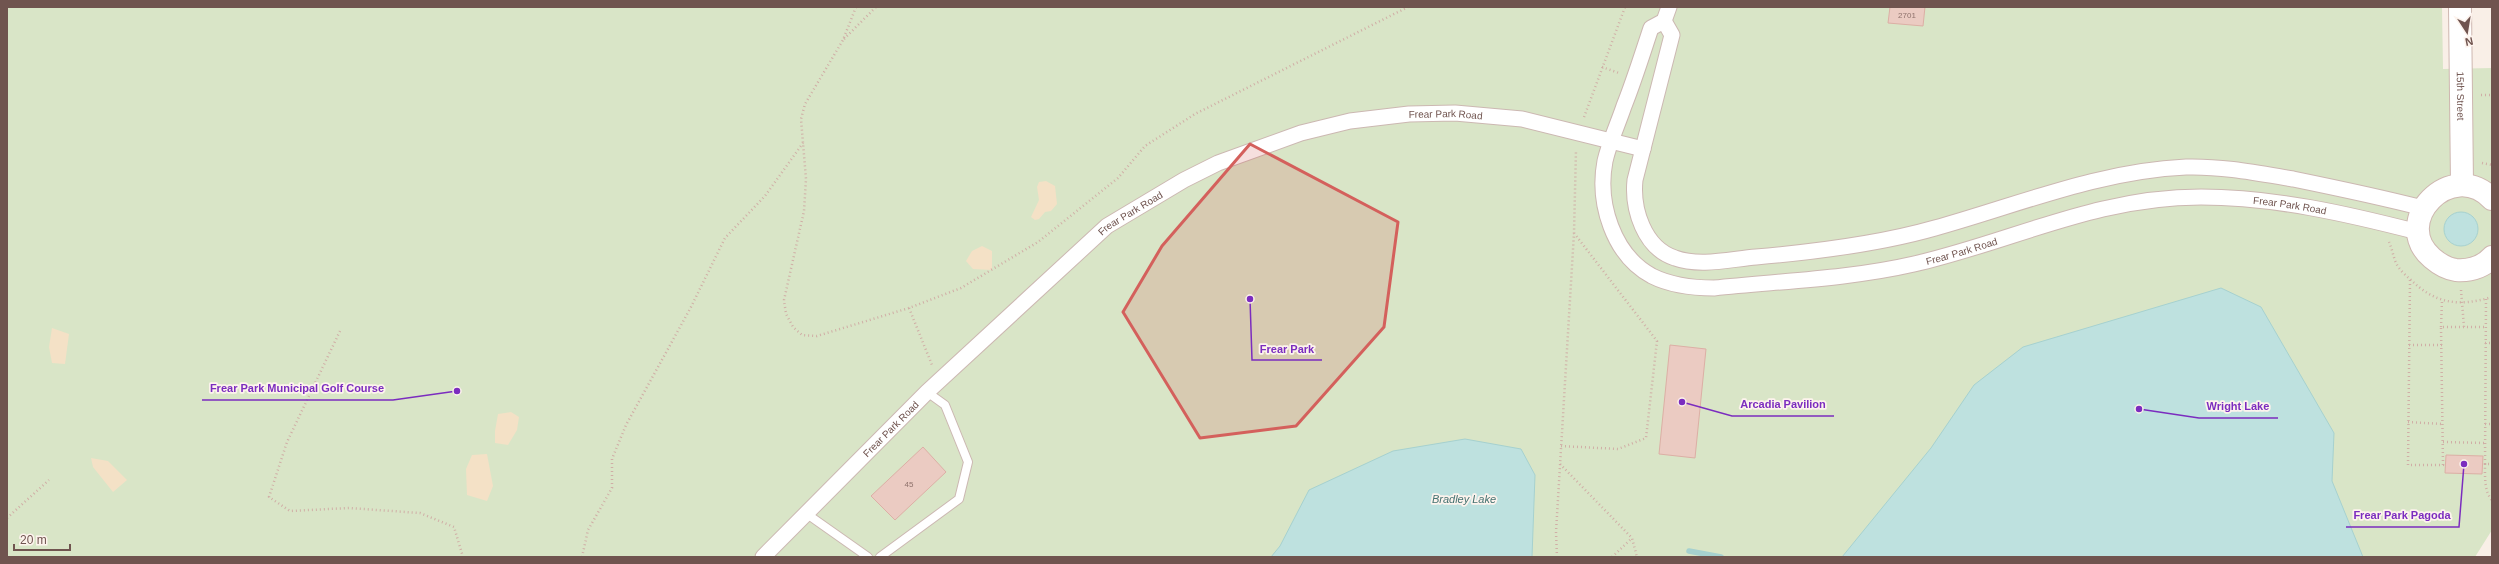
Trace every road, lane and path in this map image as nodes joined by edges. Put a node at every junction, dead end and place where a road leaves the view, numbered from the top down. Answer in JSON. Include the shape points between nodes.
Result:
{"nodes":[{"id":1,"x":856,"y":7,"type":"edge"},
{"id":2,"x":876,"y":7,"type":"edge"},
{"id":3,"x":1408,"y":7,"type":"edge"},
{"id":4,"x":1625,"y":7,"type":"edge"},
{"id":5,"x":1669,"y":7,"type":"edge"},
{"id":6,"x":2460,"y":7,"type":"edge"},
{"id":7,"x":1664,"y":22,"type":"junction"},
{"id":8,"x":843,"y":40,"type":"junction"},
{"id":9,"x":2480,"y":95,"type":"dead end"},
{"id":10,"x":2492,"y":95,"type":"edge"},
{"id":11,"x":1584,"y":120,"type":"dead end"},
{"id":12,"x":1612,"y":141,"type":"junction"},
{"id":13,"x":803,"y":142,"type":"junction"},
{"id":14,"x":1643,"y":149,"type":"junction"},
{"id":15,"x":1576,"y":150,"type":"dead end"},
{"id":16,"x":2482,"y":164,"type":"dead end"},
{"id":17,"x":2492,"y":165,"type":"edge"},
{"id":18,"x":2462,"y":185,"type":"junction"},
{"id":19,"x":2492,"y":199,"type":"edge"},
{"id":20,"x":2423,"y":208,"type":"junction"},
{"id":21,"x":2418,"y":232,"type":"junction"},
{"id":22,"x":1574,"y":233,"type":"junction"},
{"id":23,"x":2387,"y":236,"type":"dead end"},
{"id":24,"x":2492,"y":257,"type":"edge"},
{"id":25,"x":2410,"y":280,"type":"junction"},
{"id":26,"x":2460,"y":288,"type":"dead end"},
{"id":27,"x":2492,"y":297,"type":"edge"},
{"id":28,"x":2486,"y":299,"type":"junction"},
{"id":29,"x":2442,"y":301,"type":"junction"},
{"id":30,"x":2463,"y":302,"type":"junction"},
{"id":31,"x":909,"y":308,"type":"junction"},
{"id":32,"x":2441,"y":327,"type":"junction"},
{"id":33,"x":2464,"y":327,"type":"junction"},
{"id":34,"x":2486,"y":327,"type":"junction"},
{"id":35,"x":340,"y":331,"type":"dead end"},
{"id":36,"x":2485,"y":343,"type":"junction"},
{"id":37,"x":2492,"y":343,"type":"edge"},
{"id":38,"x":2410,"y":345,"type":"junction"},
{"id":39,"x":2442,"y":345,"type":"junction"},
{"id":40,"x":935,"y":372,"type":"dead end"},
{"id":41,"x":927,"y":392,"type":"junction"},
{"id":42,"x":2408,"y":422,"type":"junction"},
{"id":43,"x":2443,"y":424,"type":"junction"},
{"id":44,"x":2485,"y":424,"type":"junction"},
{"id":45,"x":2492,"y":424,"type":"edge"},
{"id":46,"x":2443,"y":442,"type":"junction"},
{"id":47,"x":2485,"y":443,"type":"junction"},
{"id":48,"x":1561,"y":446,"type":"junction"},
{"id":49,"x":1560,"y":464,"type":"junction"},
{"id":50,"x":2485,"y":464,"type":"junction"},
{"id":51,"x":2492,"y":464,"type":"edge"},
{"id":52,"x":49,"y":480,"type":"dead end"},
{"id":53,"x":2492,"y":500,"type":"edge"},
{"id":54,"x":807,"y":514,"type":"junction"},
{"id":55,"x":7,"y":518,"type":"edge"},
{"id":56,"x":1632,"y":538,"type":"junction"},
{"id":57,"x":463,"y":557,"type":"edge"},
{"id":58,"x":582,"y":557,"type":"edge"},
{"id":59,"x":763,"y":557,"type":"edge"},
{"id":60,"x":868,"y":557,"type":"edge"},
{"id":61,"x":880,"y":557,"type":"edge"},
{"id":62,"x":1557,"y":557,"type":"edge"},
{"id":63,"x":1612,"y":557,"type":"edge"},
{"id":64,"x":1637,"y":557,"type":"edge"}],
"edges":[{"from":1,"to":8,"type":"path"},
{"from":2,"to":8,"type":"path"},
{"from":3,"to":31,"type":"path","via":[[1195,114],[1145,146],[1118,178],[1038,242],[960,288]]},
{"from":4,"to":11,"type":"path"},
{"from":5,"to":7,"type":"street"},
{"from":6,"to":18,"type":"street","name":"15th Street"},
{"from":7,"to":12,"type":"street","name":"Frear Park Road","via":[[1651,28]]},
{"from":7,"to":14,"type":"street","via":[[1672,35]]},
{"from":8,"to":13,"type":"path","via":[[805,104],[802,119]]},
{"from":9,"to":10,"type":"path"},
{"from":12,"to":14,"type":"street","name":"Frear Park Road"},
{"from":12,"to":21,"type":"street","name":"Frear Park Road","via":[[1605,162],[1606,211],[1613,232],[1624,252],[1650,275],[1668,282],[1700,288],[1913,265],[2081,213],[2155,200],[2201,197],[2293,205],[2366,218]]},
{"from":12,"to":41,"type":"street","name":"Frear Park Road","via":[[1522,120],[1455,113],[1409,114],[1350,121],[1270,143],[1218,163],[1184,180],[1107,226]]},
{"from":13,"to":31,"type":"path","via":[[806,179],[804,211],[784,300],[786,314],[793,327],[802,335],[817,336]]},
{"from":13,"to":58,"type":"path","via":[[765,196],[725,238],[690,309],[626,425],[612,459],[612,488],[588,530]]},
{"from":14,"to":20,"type":"street","via":[[1633,196],[1641,224],[1660,250],[1676,259],[1694,262],[1769,256],[1898,238],[2085,182],[2186,167],[2249,171],[2365,193]]},
{"from":15,"to":22,"type":"path"},
{"from":16,"to":17,"type":"path"},
{"from":18,"to":19,"type":"street","via":[[2475,188]]},
{"from":18,"to":20,"type":"street","via":[[2439,191]]},
{"from":20,"to":21,"type":"street"},
{"from":21,"to":24,"type":"street","via":[[2429,256],[2451,269],[2477,268]]},
{"from":22,"to":48,"type":"path"},
{"from":22,"to":48,"type":"path","via":[[1657,341],[1646,438],[1618,449]]},
{"from":23,"to":25,"type":"path","via":[[2396,263]]},
{"from":25,"to":29,"type":"path","via":[[2430,296]]},
{"from":25,"to":38,"type":"path"},
{"from":26,"to":30,"type":"path"},
{"from":27,"to":28,"type":"path"},
{"from":28,"to":30,"type":"path"},
{"from":28,"to":34,"type":"path"},
{"from":29,"to":30,"type":"path"},
{"from":29,"to":32,"type":"path"},
{"from":30,"to":33,"type":"path"},
{"from":31,"to":40,"type":"path"},
{"from":32,"to":33,"type":"path"},
{"from":32,"to":39,"type":"path"},
{"from":33,"to":34,"type":"path"},
{"from":34,"to":36,"type":"path"},
{"from":35,"to":57,"type":"path","via":[[287,442],[269,497],[290,511],[349,508],[420,513],[454,527]]},
{"from":36,"to":37,"type":"path"},
{"from":36,"to":44,"type":"path"},
{"from":38,"to":39,"type":"path"},
{"from":38,"to":42,"type":"path"},
{"from":39,"to":43,"type":"path"},
{"from":41,"to":54,"type":"street","name":"Frear Park Road"},
{"from":41,"to":61,"type":"lane","via":[[945,406],[968,462],[959,499]]},
{"from":42,"to":43,"type":"path"},
{"from":42,"to":46,"type":"path","via":[[2408,465],[2443,465]]},
{"from":43,"to":46,"type":"path"},
{"from":44,"to":45,"type":"path"},
{"from":44,"to":47,"type":"path"},
{"from":46,"to":47,"type":"path"},
{"from":47,"to":50,"type":"path"},
{"from":48,"to":49,"type":"path"},
{"from":49,"to":56,"type":"path"},
{"from":49,"to":62,"type":"path"},
{"from":50,"to":51,"type":"path"},
{"from":50,"to":53,"type":"path","via":[[2485,479]]},
{"from":52,"to":55,"type":"path"},
{"from":54,"to":59,"type":"street","name":"Frear Park Road"},
{"from":54,"to":60,"type":"lane"},
{"from":56,"to":63,"type":"path"},
{"from":56,"to":64,"type":"path"}]}
